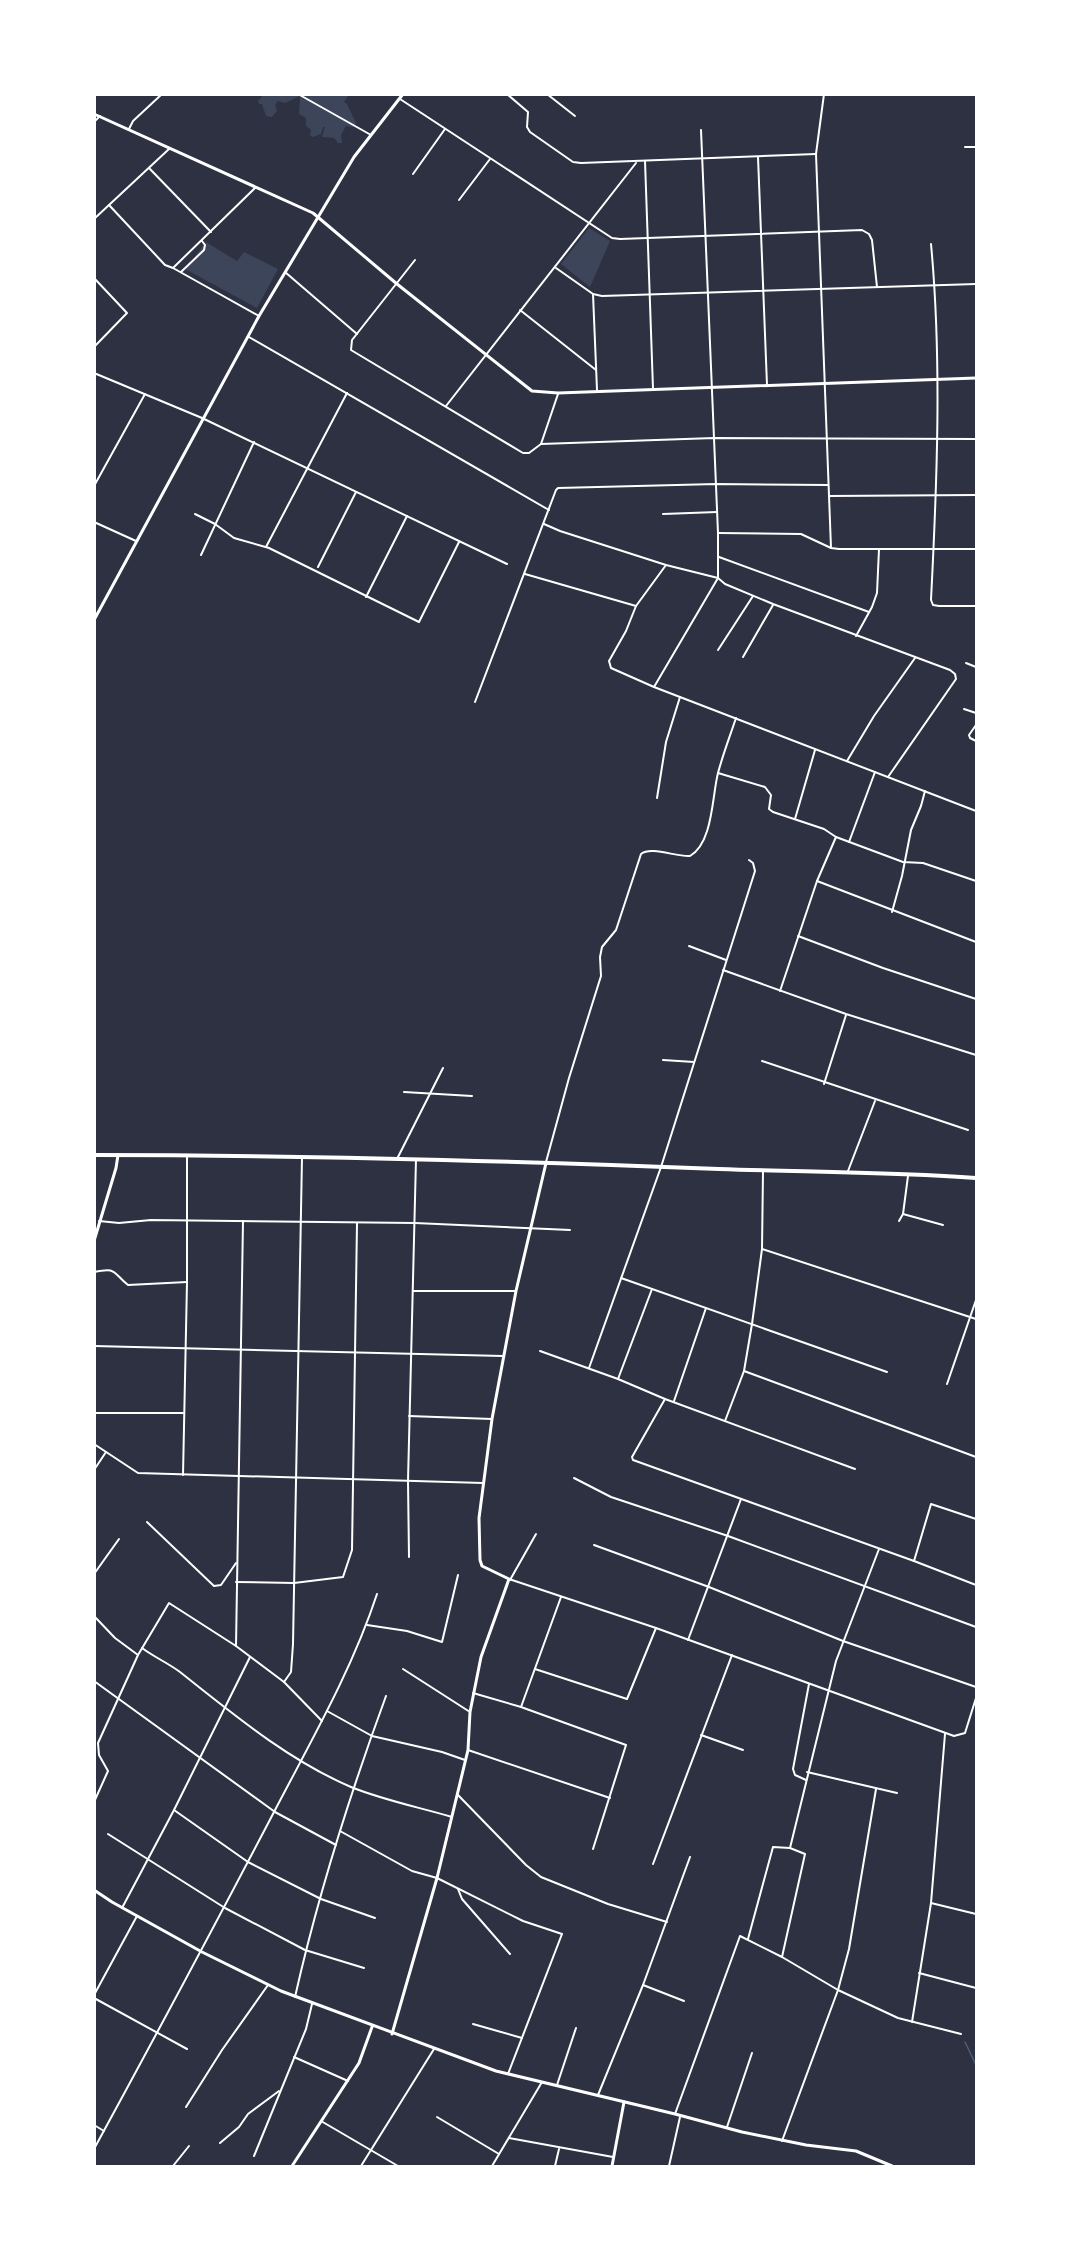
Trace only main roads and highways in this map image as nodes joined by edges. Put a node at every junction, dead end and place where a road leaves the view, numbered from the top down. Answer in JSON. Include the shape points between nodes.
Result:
{"nodes":[{"id":1,"x":94,"y":1155,"type":"edge"},
{"id":2,"x":976,"y":1178,"type":"edge"}],
"edges":[{"from":1,"to":2,"type":"main road","via":[[546,1162]]}]}
